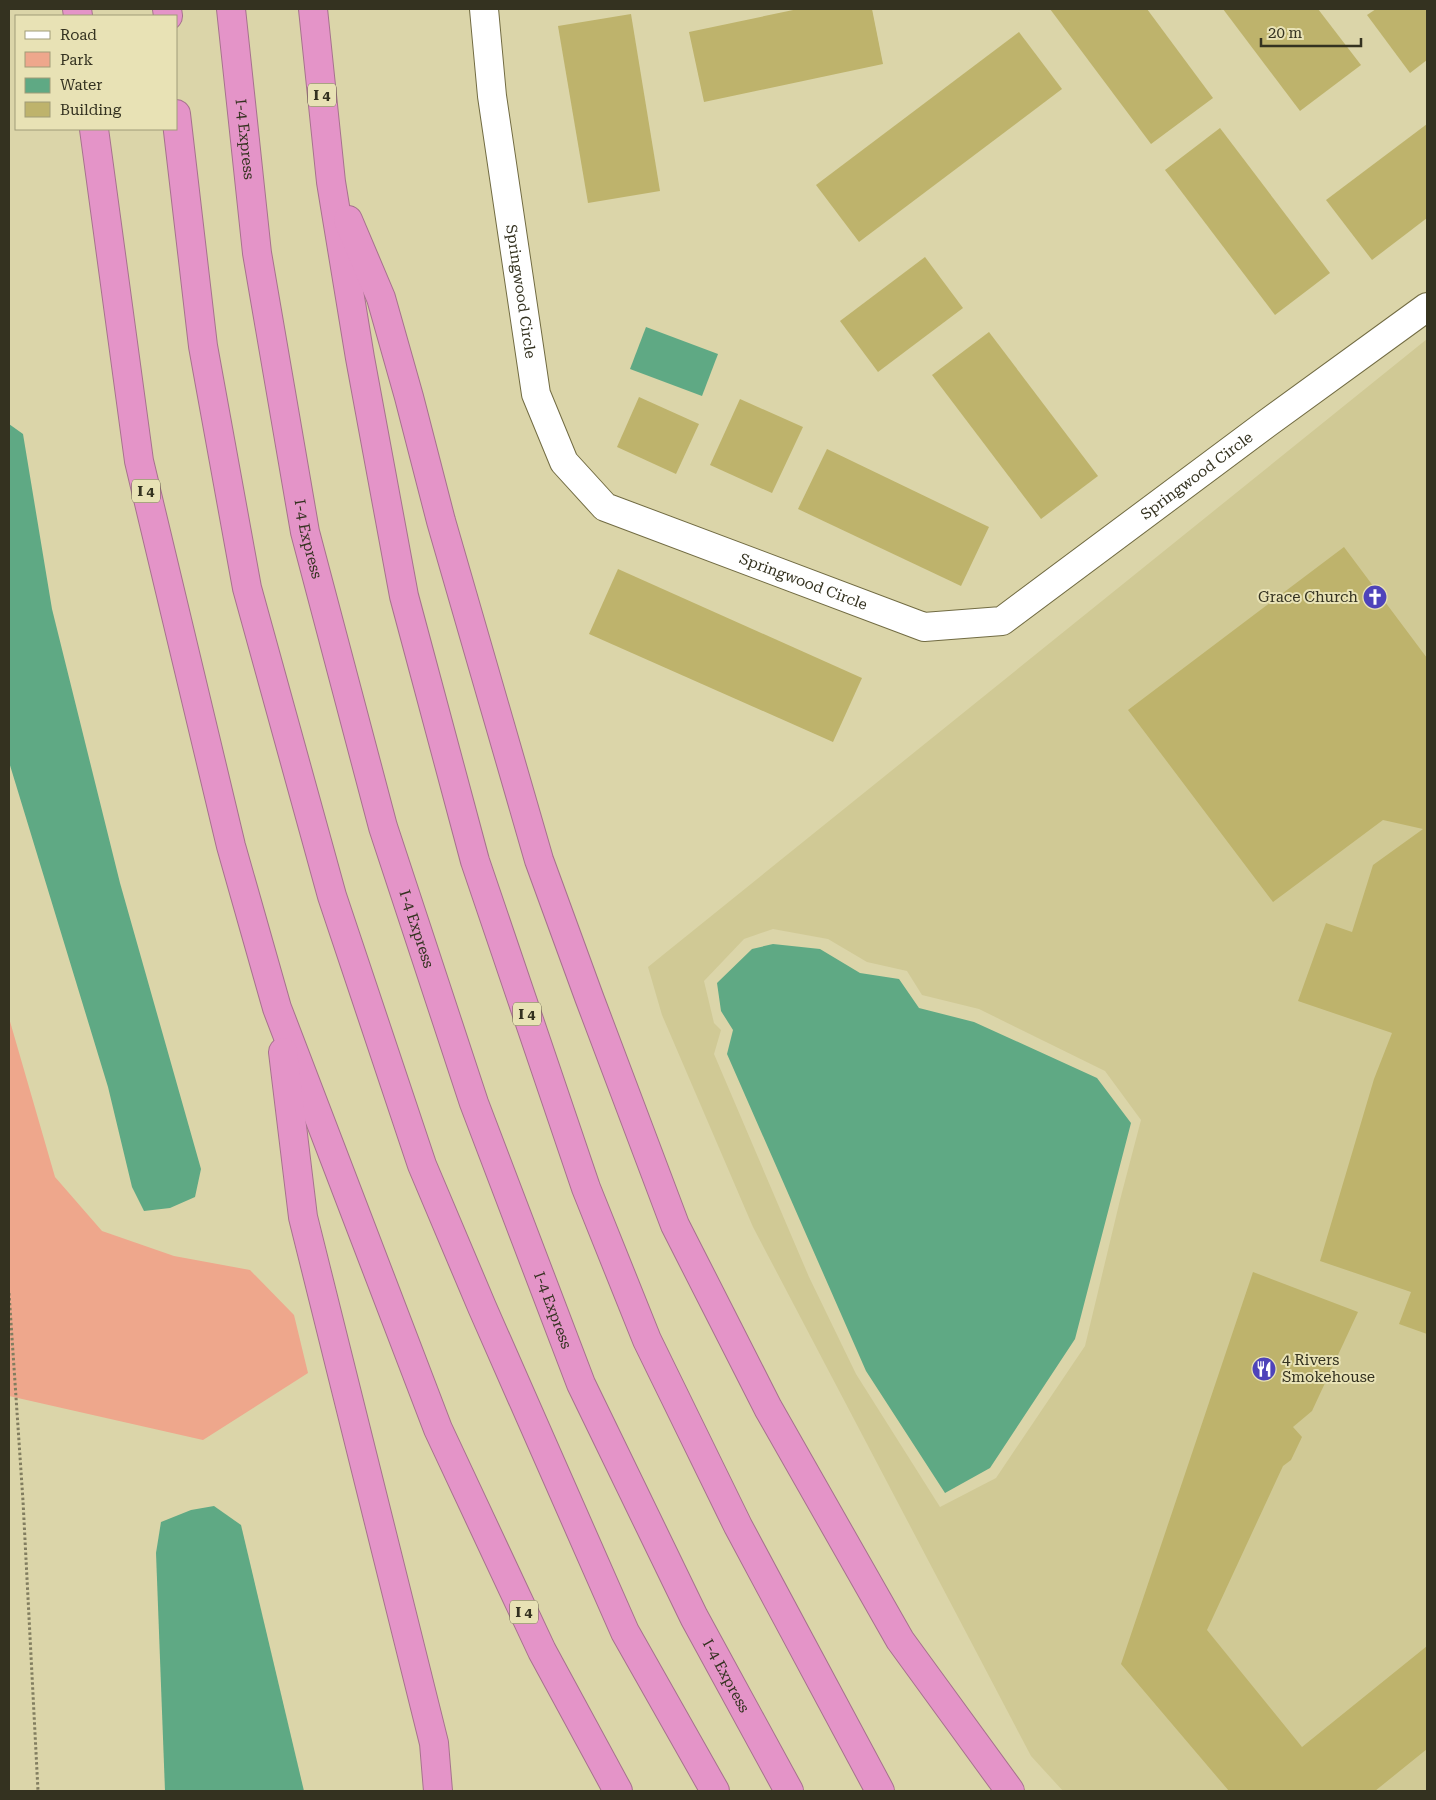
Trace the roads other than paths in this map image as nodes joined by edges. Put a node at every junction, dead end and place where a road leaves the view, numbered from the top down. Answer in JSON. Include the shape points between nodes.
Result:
{"nodes":[{"id":1,"x":231,"y":9,"type":"edge"},
{"id":2,"x":314,"y":9,"type":"edge"},
{"id":3,"x":484,"y":9,"type":"edge"},
{"id":4,"x":94,"y":130,"type":"edge"},
{"id":5,"x":178,"y":130,"type":"edge"},
{"id":6,"x":331,"y":182,"type":"junction"},
{"id":7,"x":1427,"y":307,"type":"edge"},
{"id":8,"x":277,"y":1008,"type":"junction"},
{"id":9,"x":438,"y":1791,"type":"edge"},
{"id":10,"x":618,"y":1791,"type":"edge"},
{"id":11,"x":715,"y":1791,"type":"edge"},
{"id":12,"x":789,"y":1791,"type":"edge"},
{"id":13,"x":880,"y":1791,"type":"edge"},
{"id":14,"x":1010,"y":1791,"type":"edge"}],
"edges":[{"from":1,"to":12,"type":"highway","name":"I-4 Express","via":[[257,253],[305,532],[383,827],[474,1103],[581,1384],[694,1617]]},
{"from":2,"to":6,"type":"highway","number":"I 4"},
{"from":3,"to":7,"type":"street","name":"Springwood Circle","via":[[492,96],[536,394],[564,462],[605,507],[924,627],[1002,621]]},
{"from":4,"to":8,"type":"highway","number":"I 4","via":[[139,461],[231,846]]},
{"from":5,"to":11,"type":"highway","via":[[203,346],[247,588],[332,896],[422,1165],[482,1306],[625,1632]]},
{"from":6,"to":13,"type":"highway","number":"I 4","via":[[404,596],[475,861],[579,1169],[647,1340],[738,1526]]},
{"from":6,"to":14,"type":"highway","via":[[381,298],[441,521],[540,860],[675,1225],[768,1408],[900,1640]]},
{"from":8,"to":9,"type":"highway","via":[[303,1218],[434,1743]]},
{"from":8,"to":10,"type":"highway","number":"I 4","via":[[438,1429],[542,1651]]}]}
